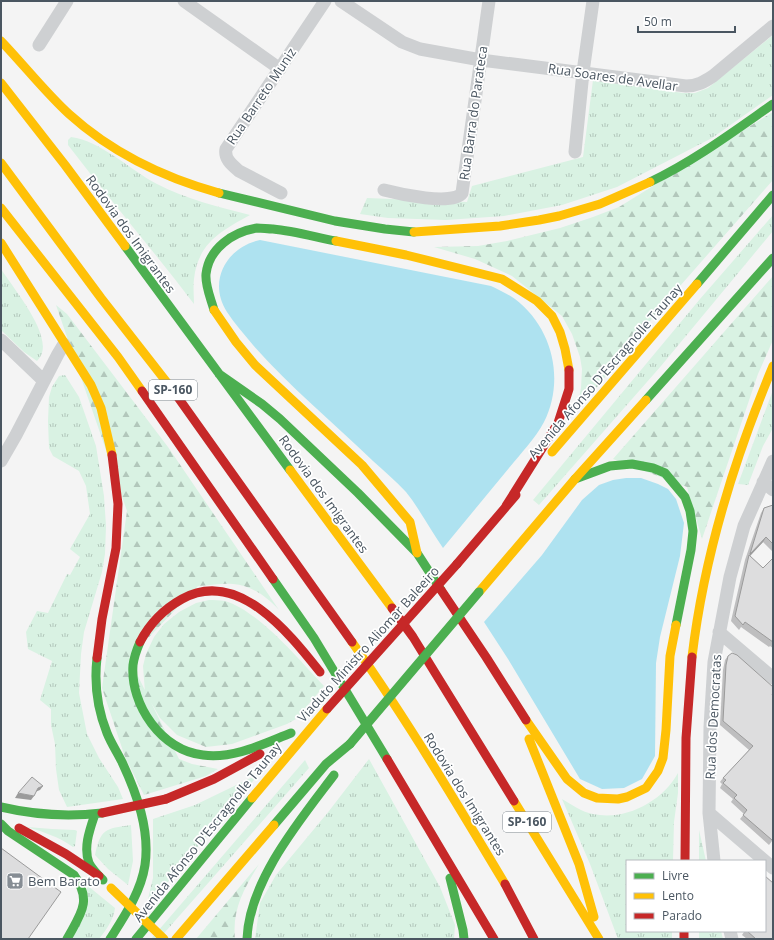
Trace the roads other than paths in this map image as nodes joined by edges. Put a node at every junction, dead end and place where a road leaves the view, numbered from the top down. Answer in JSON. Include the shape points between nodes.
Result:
{"nodes":[{"id":1,"x":67,"y":1,"type":"edge"},
{"id":2,"x":184,"y":1,"type":"edge"},
{"id":3,"x":325,"y":1,"type":"edge"},
{"id":4,"x":341,"y":1,"type":"edge"},
{"id":5,"x":489,"y":1,"type":"edge"},
{"id":6,"x":593,"y":1,"type":"edge"},
{"id":7,"x":773,"y":26,"type":"edge"},
{"id":8,"x":1,"y":41,"type":"edge"},
{"id":9,"x":40,"y":45,"type":"dead end"},
{"id":10,"x":481,"y":60,"type":"junction"},
{"id":11,"x":280,"y":69,"type":"junction"},
{"id":12,"x":583,"y":72,"type":"junction"},
{"id":13,"x":1,"y":83,"type":"edge"},
{"id":14,"x":773,"y":104,"type":"edge"},
{"id":15,"x":575,"y":152,"type":"dead end"},
{"id":16,"x":1,"y":163,"type":"edge"},
{"id":17,"x":384,"y":190,"type":"dead end"},
{"id":18,"x":281,"y":193,"type":"dead end"},
{"id":19,"x":773,"y":195,"type":"edge"},
{"id":20,"x":1,"y":208,"type":"edge"},
{"id":21,"x":1,"y":243,"type":"edge"},
{"id":22,"x":773,"y":258,"type":"edge"},
{"id":23,"x":1,"y":340,"type":"edge"},
{"id":24,"x":64,"y":344,"type":"junction"},
{"id":25,"x":773,"y":366,"type":"edge"},
{"id":26,"x":219,"y":374,"type":"junction"},
{"id":27,"x":44,"y":381,"type":"junction"},
{"id":28,"x":1,"y":461,"type":"edge"},
{"id":29,"x":773,"y":461,"type":"edge"},
{"id":30,"x":575,"y":480,"type":"junction"},
{"id":31,"x":768,"y":486,"type":"edge"},
{"id":32,"x":506,"y":506,"type":"junction"},
{"id":33,"x":417,"y":553,"type":"junction"},
{"id":34,"x":457,"y":564,"type":"joint"},
{"id":35,"x":719,"y":632,"type":"junction"},
{"id":36,"x":325,"y":678,"type":"dead end"},
{"id":37,"x":773,"y":678,"type":"edge"},
{"id":38,"x":334,"y":689,"type":"dead end"},
{"id":39,"x":355,"y":706,"type":"junction"},
{"id":40,"x":327,"y":709,"type":"junction"},
{"id":41,"x":519,"y":711,"type":"junction"},
{"id":42,"x":291,"y":733,"type":"junction"},
{"id":43,"x":299,"y":741,"type":"joint"},
{"id":44,"x":350,"y":744,"type":"junction"},
{"id":45,"x":1,"y":807,"type":"edge"},
{"id":46,"x":709,"y":813,"type":"junction"},
{"id":47,"x":98,"y":814,"type":"junction"},
{"id":48,"x":421,"y":814,"type":"junction"},
{"id":49,"x":1,"y":821,"type":"edge"},
{"id":50,"x":1,"y":824,"type":"edge"},
{"id":51,"x":685,"y":860,"type":"edge"},
{"id":52,"x":714,"y":860,"type":"edge"},
{"id":53,"x":764,"y":860,"type":"edge"},
{"id":54,"x":103,"y":880,"type":"junction"},
{"id":55,"x":67,"y":939,"type":"edge"},
{"id":56,"x":110,"y":939,"type":"edge"},
{"id":57,"x":136,"y":939,"type":"edge"},
{"id":58,"x":164,"y":939,"type":"edge"},
{"id":59,"x":176,"y":939,"type":"edge"},
{"id":60,"x":247,"y":939,"type":"edge"},
{"id":61,"x":464,"y":939,"type":"edge"},
{"id":62,"x":494,"y":939,"type":"edge"},
{"id":63,"x":534,"y":939,"type":"edge"},
{"id":64,"x":600,"y":939,"type":"edge"}],
"edges":[{"from":1,"to":9,"type":"street"},
{"from":2,"to":11,"type":"street"},
{"from":3,"to":11,"type":"street","name":"Rua Barreto Muniz"},
{"from":4,"to":10,"type":"street","name":"Rua Soares de Avellar","via":[[402,42],[420,49]]},
{"from":5,"to":10,"type":"street","name":"Rua Barra do Parateca"},
{"from":6,"to":12,"type":"street"},
{"from":7,"to":12,"type":"street","name":"Rua Soares de Avellar","via":[[713,76],[694,86],[677,86]]},
{"from":8,"to":14,"type":"main road","via":[[80,124],[147,166],[179,180],[231,197],[354,225],[403,231],[436,232],[516,224],[592,206],[676,169]]},
{"from":10,"to":12,"type":"street","name":"Rua Soares de Avellar"},
{"from":10,"to":17,"type":"street","name":"Rua Barra do Parateca","via":[[462,193],[448,199],[408,196]]},
{"from":11,"to":18,"type":"street","name":"Rua Barreto Muniz","via":[[228,144],[225,153],[229,162],[239,171]]},
{"from":12,"to":15,"type":"street"},
{"from":13,"to":26,"type":"main road","name":"Rodovia dos Imigrantes","number":"SP-160"},
{"from":16,"to":63,"type":"main road","name":"Rodovia dos Imigrantes","number":"SP-160","via":[[182,402],[374,673],[448,788],[513,898]]},
{"from":19,"to":32,"type":"main road","name":"Avenida Afonso D'Escragnolle Taunay"},
{"from":20,"to":39,"type":"main road","via":[[118,357],[314,638]]},
{"from":21,"to":24,"type":"main road"},
{"from":22,"to":30,"type":"main road"},
{"from":23,"to":27,"type":"street"},
{"from":24,"to":27,"type":"street"},
{"from":24,"to":56,"type":"main road","via":[[95,392],[108,435],[118,504],[118,539],[102,618],[96,689],[105,728],[138,799],[146,846],[138,887]]},
{"from":25,"to":51,"type":"main road","via":[[734,468],[702,594],[691,665]]},
{"from":26,"to":33,"type":"main road","via":[[280,419]]},
{"from":26,"to":64,"type":"main road","name":"Rodovia dos Imigrantes","number":"SP-160","via":[[413,638]]},
{"from":27,"to":28,"type":"street"},
{"from":29,"to":31,"type":"street","name":"Rua dos Democratas"},
{"from":30,"to":41,"type":"main road","via":[[610,466],[632,464],[653,468],[666,474],[686,497],[693,531],[670,656],[663,758],[658,771],[646,788],[627,797],[597,798],[584,793],[567,779]]},
{"from":30,"to":44,"type":"main road","bridge":true},
{"from":31,"to":35,"type":"street","name":"Rua dos Democratas","via":[[744,526]]},
{"from":32,"to":33,"type":"main road","via":[[558,423],[569,389],[565,349],[552,316],[537,301],[502,279],[446,264],[280,230],[258,228],[236,234],[220,246],[210,260],[206,275],[215,312],[255,366],[362,465],[410,522]]},
{"from":32,"to":34,"type":"main road","name":"Avenida Afonso D'Escragnolle Taunay"},
{"from":33,"to":41,"type":"main road"},
{"from":34,"to":40,"type":"main road","name":"Viaduto Ministro Aliomar Baleeiro","bridge":true},
{"from":35,"to":37,"type":"street"},
{"from":35,"to":46,"type":"street","name":"Rua dos Democratas","via":[[712,692]]},
{"from":36,"to":42,"type":"main road","via":[[272,619],[250,602],[227,592],[209,590],[192,594],[173,603],[157,617],[146,632],[133,665],[136,695],[152,724],[171,744],[187,752],[219,757],[250,749]]},
{"from":38,"to":39,"type":"main road"},
{"from":39,"to":48,"type":"main road"},
{"from":40,"to":42,"type":"main road"},
{"from":40,"to":43,"type":"main road","name":"Viaduto Ministro Aliomar Baleeiro"},
{"from":41,"to":64,"type":"main road","via":[[579,864]]},
{"from":42,"to":47,"type":"main road","bridge":true,"via":[[245,764],[200,787],[166,799]]},
{"from":43,"to":57,"type":"main road","name":"Avenida Afonso D'Escragnolle Taunay"},
{"from":44,"to":59,"type":"main road","via":[[326,764]]},
{"from":44,"to":60,"type":"main road","via":[[338,768],[280,848],[264,878],[251,912]]},
{"from":45,"to":47,"type":"main road","via":[[37,814]]},
{"from":46,"to":52,"type":"street","name":"Rua dos Democratas"},
{"from":46,"to":53,"type":"street"},
{"from":47,"to":54,"type":"main road","via":[[89,839],[88,857],[93,869]]},
{"from":48,"to":61,"type":"main road","via":[[423,832],[450,877]]},
{"from":48,"to":62,"type":"main road"},
{"from":49,"to":54,"type":"main road","via":[[47,843]]},
{"from":50,"to":55,"type":"main road","via":[[79,880],[85,896],[84,906]]},
{"from":54,"to":58,"type":"main road","bridge":true}]}
